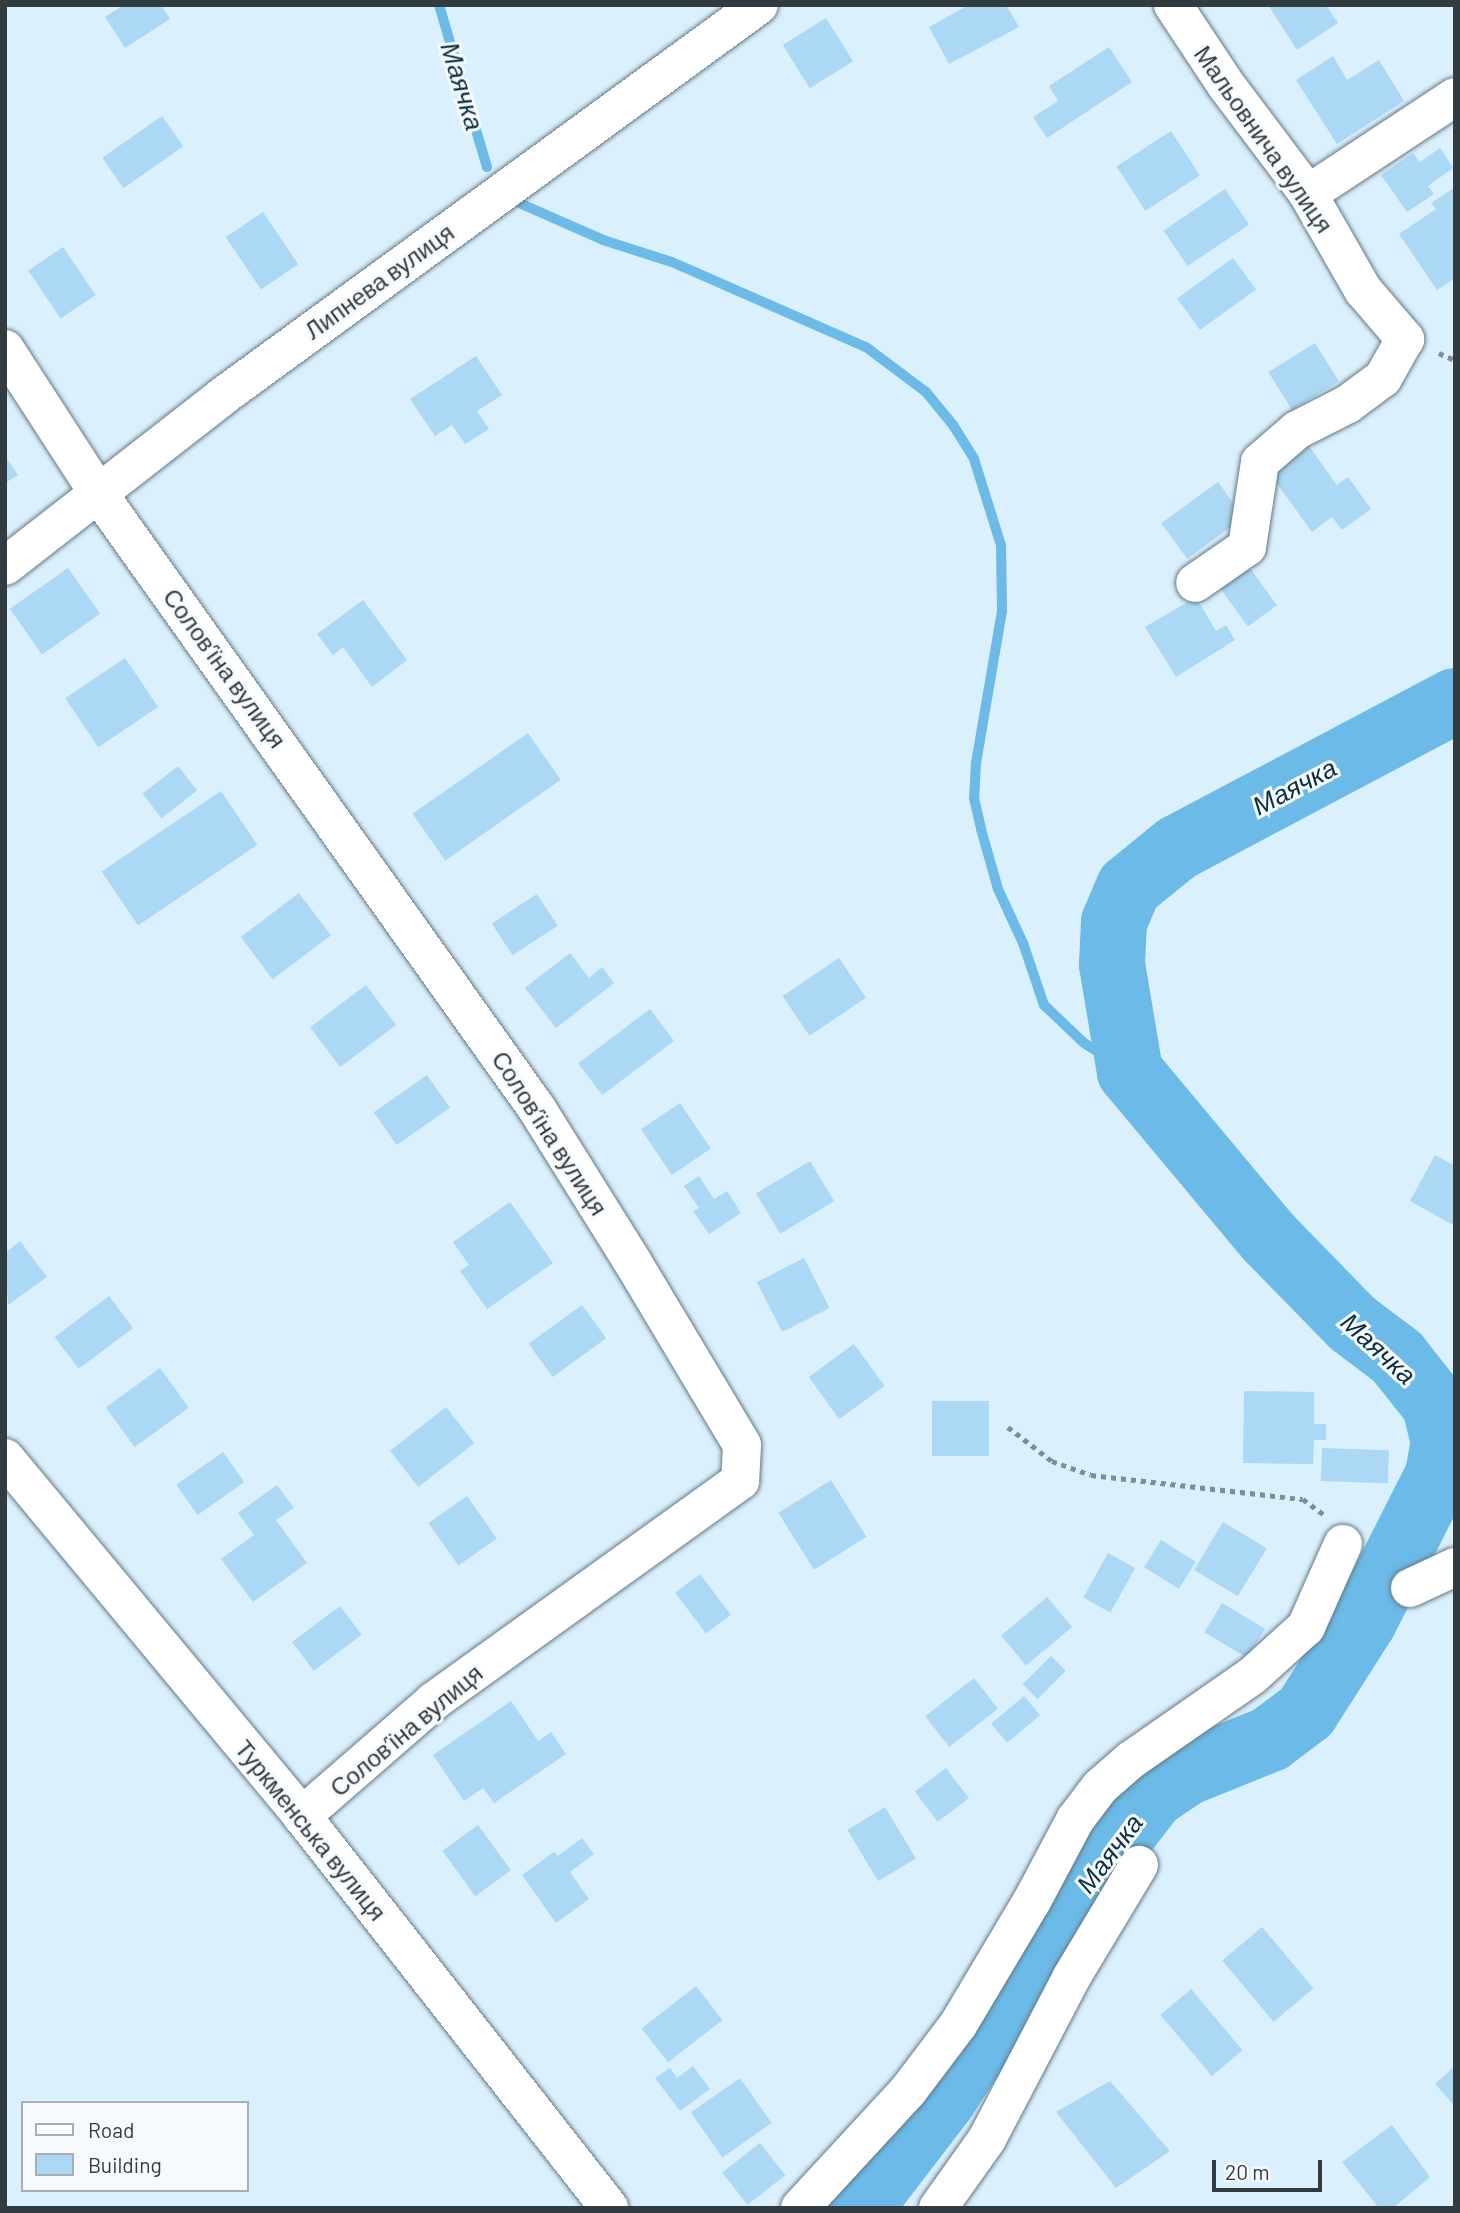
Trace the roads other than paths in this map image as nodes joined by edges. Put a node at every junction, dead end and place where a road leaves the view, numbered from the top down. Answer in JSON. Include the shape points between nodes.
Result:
{"nodes":[{"id":1,"x":759,"y":5,"type":"edge"},
{"id":2,"x":1173,"y":5,"type":"edge"},
{"id":3,"x":1455,"y":97,"type":"edge"},
{"id":4,"x":1308,"y":194,"type":"junction"},
{"id":5,"x":5,"y":349,"type":"edge"},
{"id":6,"x":98,"y":492,"type":"junction"},
{"id":7,"x":5,"y":566,"type":"edge"},
{"id":8,"x":1195,"y":583,"type":"dead end"},
{"id":9,"x":5,"y":1458,"type":"edge"},
{"id":10,"x":1343,"y":1544,"type":"road end"},
{"id":11,"x":1455,"y":1567,"type":"edge"},
{"id":12,"x":1410,"y":1588,"type":"dead end"},
{"id":13,"x":302,"y":1816,"type":"junction"},
{"id":14,"x":1139,"y":1865,"type":"dead end"},
{"id":15,"x":609,"y":2208,"type":"edge"},
{"id":16,"x":800,"y":2208,"type":"edge"},
{"id":17,"x":938,"y":2208,"type":"edge"}],
"edges":[{"from":1,"to":6,"type":"street","name":"Липнева вулиця"},
{"from":2,"to":4,"type":"street","name":"Мальовнича вулиця"},
{"from":3,"to":4,"type":"street"},
{"from":4,"to":8,"type":"street","name":"Мальовнича вулиця","via":[[1363,290],[1405,339],[1383,378],[1348,404],[1297,430],[1260,462],[1247,547]]},
{"from":5,"to":6,"type":"street","name":"Соловʼїна вулиця"},
{"from":6,"to":7,"type":"street","name":"Липнева вулиця"},
{"from":6,"to":13,"type":"street","name":"Соловʼїна вулиця","via":[[537,1109],[742,1445],[740,1481],[433,1702]]},
{"from":9,"to":13,"type":"street","name":"Туркменська вулиця"},
{"from":10,"to":16,"type":"street","via":[[1306,1627],[1252,1676],[1131,1760],[1100,1787],[1075,1820],[958,2025],[908,2091]]},
{"from":11,"to":12,"type":"street"},
{"from":13,"to":15,"type":"street","name":"Туркменська вулиця"},
{"from":14,"to":17,"type":"street","via":[[1071,1978],[987,2139]]}]}
